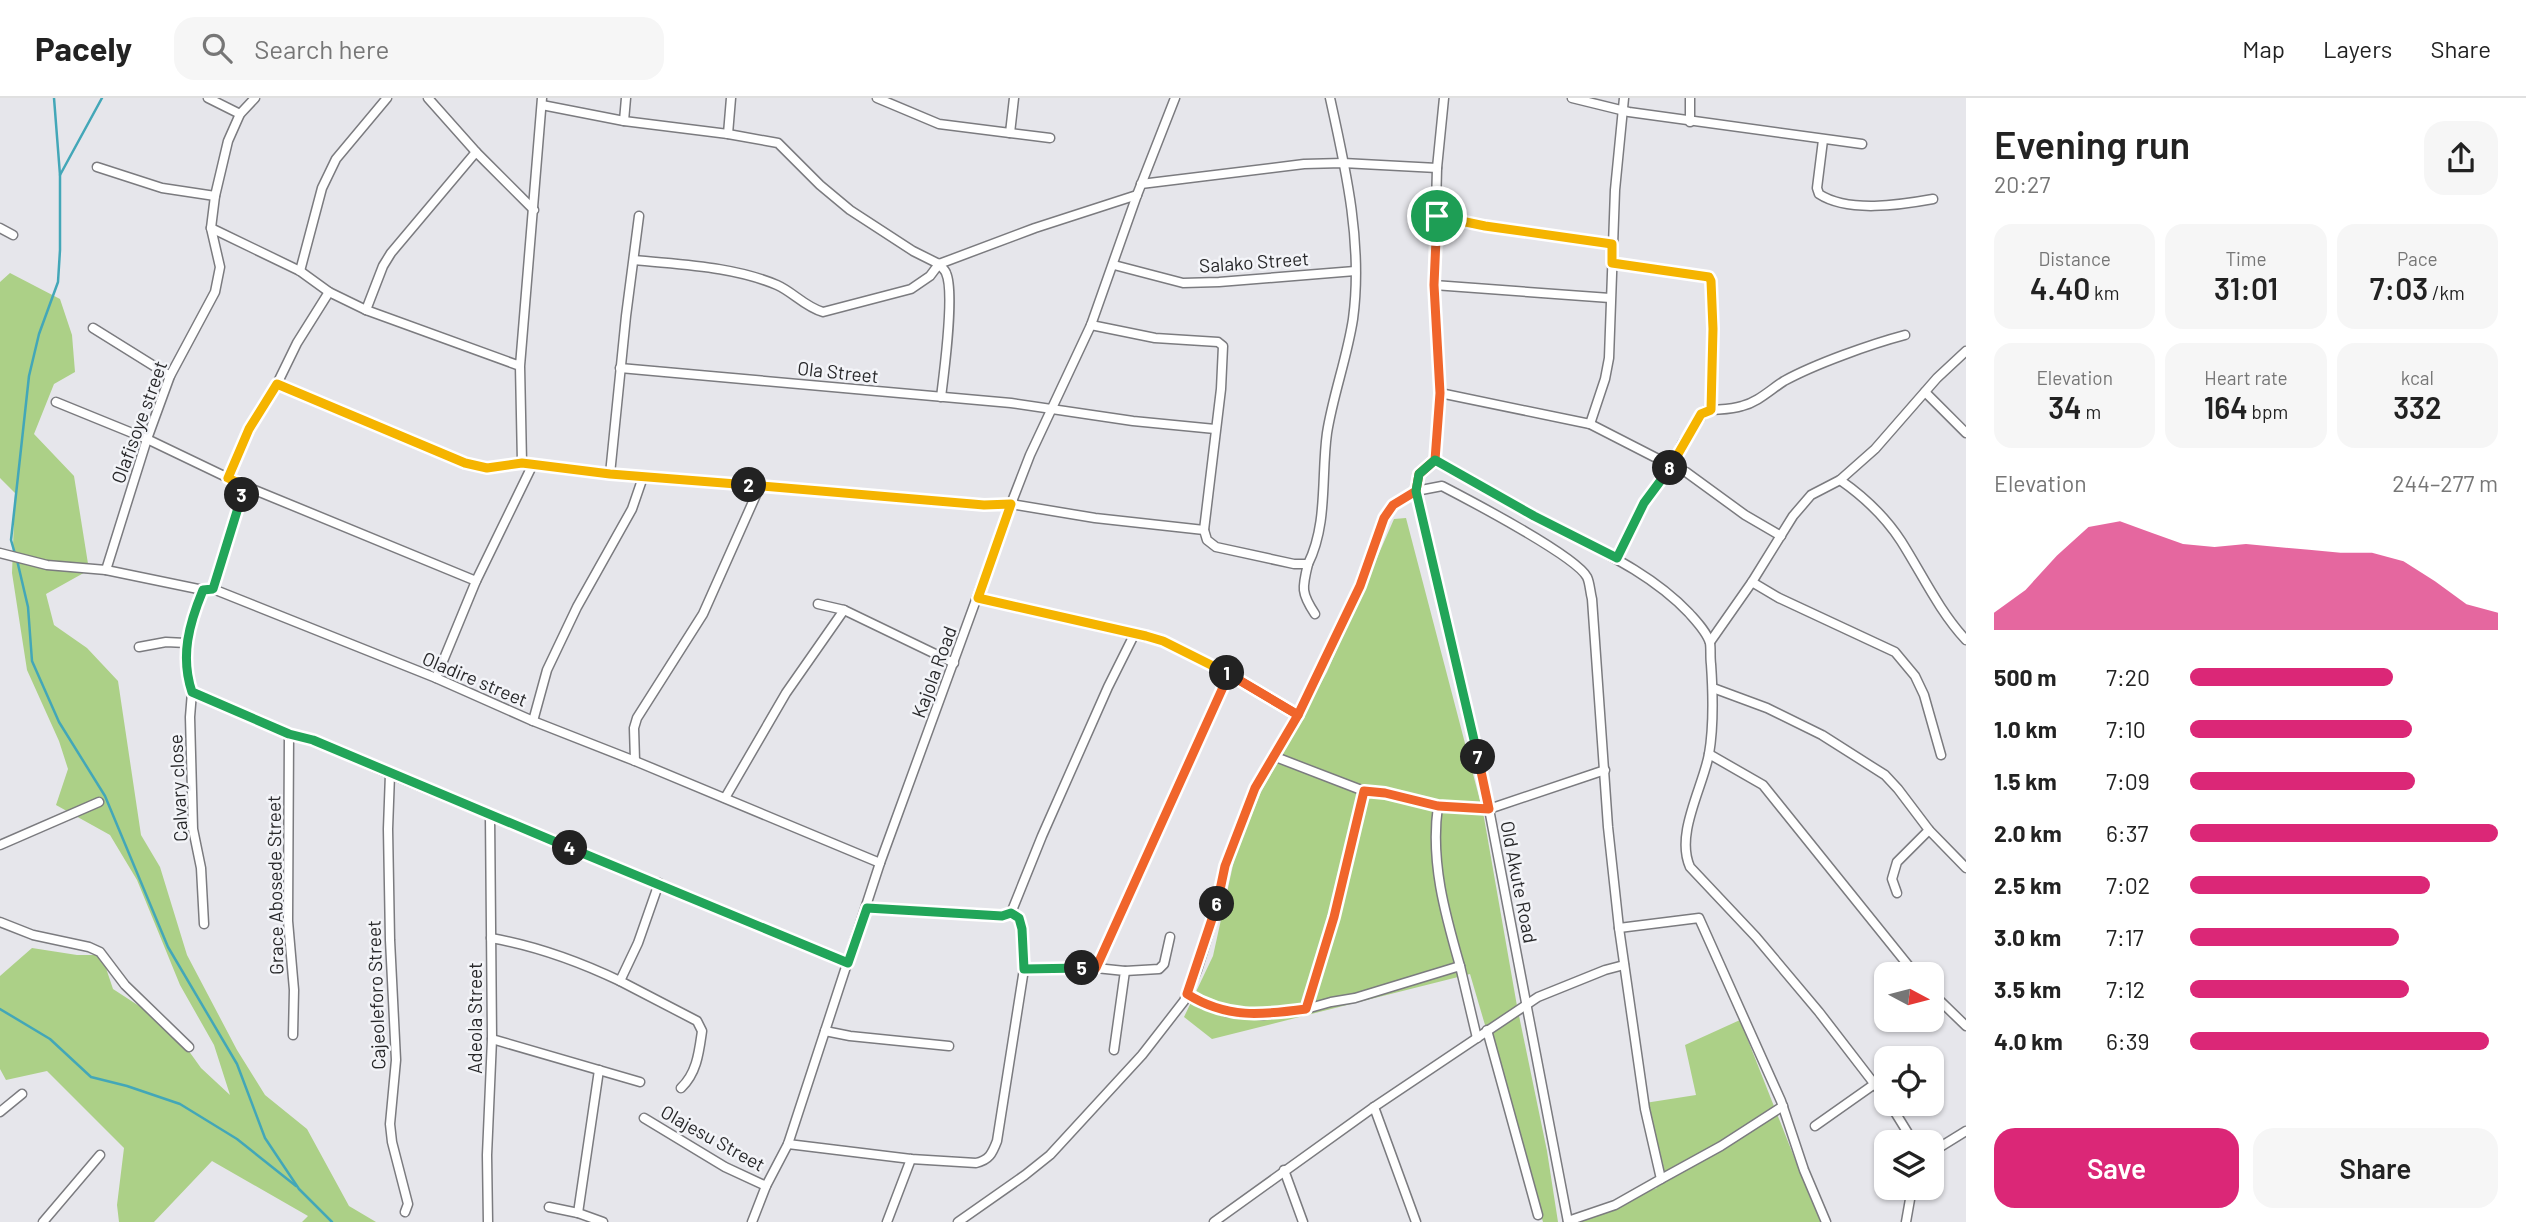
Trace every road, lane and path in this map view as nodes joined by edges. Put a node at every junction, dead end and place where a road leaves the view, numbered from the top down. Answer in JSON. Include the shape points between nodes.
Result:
{"nodes":[{"id":1,"x":208,"y":98,"type":"edge"},
{"id":2,"x":255,"y":98,"type":"edge"},
{"id":3,"x":387,"y":98,"type":"edge"},
{"id":4,"x":428,"y":98,"type":"edge"},
{"id":5,"x":626,"y":98,"type":"edge"},
{"id":6,"x":732,"y":98,"type":"edge"},
{"id":7,"x":877,"y":98,"type":"edge"},
{"id":8,"x":1014,"y":98,"type":"edge"},
{"id":9,"x":1175,"y":98,"type":"edge"},
{"id":10,"x":1330,"y":98,"type":"edge"},
{"id":11,"x":1444,"y":98,"type":"edge"},
{"id":12,"x":1572,"y":98,"type":"edge"},
{"id":13,"x":1624,"y":98,"type":"edge"},
{"id":14,"x":1690,"y":98,"type":"edge"},
{"id":15,"x":542,"y":101,"type":"edge"},
{"id":16,"x":1622,"y":111,"type":"junction"},
{"id":17,"x":240,"y":114,"type":"junction"},
{"id":18,"x":624,"y":121,"type":"junction"},
{"id":19,"x":1690,"y":122,"type":"junction"},
{"id":20,"x":728,"y":134,"type":"junction"},
{"id":21,"x":1010,"y":134,"type":"junction"},
{"id":22,"x":1050,"y":138,"type":"dead end"},
{"id":23,"x":1823,"y":140,"type":"junction"},
{"id":24,"x":1862,"y":144,"type":"dead end"},
{"id":25,"x":476,"y":152,"type":"junction"},
{"id":26,"x":1343,"y":163,"type":"junction"},
{"id":27,"x":97,"y":167,"type":"dead end"},
{"id":28,"x":1437,"y":168,"type":"junction"},
{"id":29,"x":1141,"y":184,"type":"junction"},
{"id":30,"x":1137,"y":195,"type":"junction"},
{"id":31,"x":215,"y":196,"type":"junction"},
{"id":32,"x":1933,"y":200,"type":"dead end"},
{"id":33,"x":534,"y":210,"type":"junction"},
{"id":34,"x":639,"y":216,"type":"dead end"},
{"id":35,"x":1437,"y":216,"type":"junction"},
{"id":36,"x":0,"y":228,"type":"edge"},
{"id":37,"x":211,"y":228,"type":"junction"},
{"id":38,"x":13,"y":235,"type":"dead end"},
{"id":39,"x":1612,"y":244,"type":"junction"},
{"id":40,"x":634,"y":260,"type":"junction"},
{"id":41,"x":1612,"y":263,"type":"junction"},
{"id":42,"x":939,"y":264,"type":"junction"},
{"id":43,"x":1114,"y":265,"type":"junction"},
{"id":44,"x":300,"y":271,"type":"junction"},
{"id":45,"x":1355,"y":271,"type":"junction"},
{"id":46,"x":1434,"y":285,"type":"junction"},
{"id":47,"x":329,"y":292,"type":"junction"},
{"id":48,"x":1610,"y":298,"type":"junction"},
{"id":49,"x":366,"y":310,"type":"junction"},
{"id":50,"x":1091,"y":325,"type":"junction"},
{"id":51,"x":93,"y":328,"type":"dead end"},
{"id":52,"x":1905,"y":335,"type":"dead end"},
{"id":53,"x":1966,"y":351,"type":"edge"},
{"id":54,"x":520,"y":366,"type":"junction"},
{"id":55,"x":620,"y":368,"type":"junction"},
{"id":56,"x":170,"y":376,"type":"junction"},
{"id":57,"x":277,"y":384,"type":"junction"},
{"id":58,"x":1925,"y":392,"type":"junction"},
{"id":59,"x":1440,"y":393,"type":"junction"},
{"id":60,"x":941,"y":397,"type":"junction"},
{"id":61,"x":56,"y":402,"type":"dead end"},
{"id":62,"x":1053,"y":408,"type":"junction"},
{"id":63,"x":1711,"y":410,"type":"junction"},
{"id":64,"x":1590,"y":424,"type":"junction"},
{"id":65,"x":1215,"y":429,"type":"junction"},
{"id":66,"x":1966,"y":433,"type":"edge"},
{"id":67,"x":147,"y":439,"type":"junction"},
{"id":68,"x":1435,"y":460,"type":"junction"},
{"id":69,"x":522,"y":463,"type":"junction"},
{"id":70,"x":533,"y":464,"type":"junction"},
{"id":71,"x":1672,"y":466,"type":"junction"},
{"id":72,"x":610,"y":474,"type":"junction"},
{"id":73,"x":643,"y":477,"type":"junction"},
{"id":74,"x":228,"y":478,"type":"junction"},
{"id":75,"x":1840,"y":480,"type":"junction"},
{"id":76,"x":245,"y":486,"type":"junction"},
{"id":77,"x":760,"y":486,"type":"junction"},
{"id":78,"x":1416,"y":491,"type":"junction"},
{"id":79,"x":1011,"y":504,"type":"junction"},
{"id":80,"x":1204,"y":530,"type":"junction"},
{"id":81,"x":1781,"y":536,"type":"junction"},
{"id":82,"x":0,"y":553,"type":"edge"},
{"id":83,"x":1617,"y":558,"type":"junction"},
{"id":84,"x":1308,"y":564,"type":"junction"},
{"id":85,"x":106,"y":570,"type":"junction"},
{"id":86,"x":476,"y":581,"type":"junction"},
{"id":87,"x":1752,"y":582,"type":"junction"},
{"id":88,"x":213,"y":589,"type":"junction"},
{"id":89,"x":203,"y":590,"type":"junction"},
{"id":90,"x":978,"y":598,"type":"junction"},
{"id":91,"x":818,"y":604,"type":"dead end"},
{"id":92,"x":844,"y":610,"type":"junction"},
{"id":93,"x":1315,"y":614,"type":"dead end"},
{"id":94,"x":1135,"y":633,"type":"junction"},
{"id":95,"x":1966,"y":640,"type":"edge"},
{"id":96,"x":1710,"y":642,"type":"junction"},
{"id":97,"x":186,"y":643,"type":"junction"},
{"id":98,"x":139,"y":647,"type":"dead end"},
{"id":99,"x":954,"y":663,"type":"junction"},
{"id":100,"x":1229,"y":674,"type":"junction"},
{"id":101,"x":436,"y":678,"type":"junction"},
{"id":102,"x":1713,"y":688,"type":"junction"},
{"id":103,"x":192,"y":692,"type":"junction"},
{"id":104,"x":1298,"y":715,"type":"junction"},
{"id":105,"x":533,"y":721,"type":"junction"},
{"id":106,"x":289,"y":734,"type":"junction"},
{"id":107,"x":1709,"y":754,"type":"junction"},
{"id":108,"x":1941,"y":755,"type":"dead end"},
{"id":109,"x":1273,"y":756,"type":"junction"},
{"id":110,"x":635,"y":761,"type":"junction"},
{"id":111,"x":1605,"y":770,"type":"junction"},
{"id":112,"x":390,"y":774,"type":"junction"},
{"id":113,"x":1364,"y":791,"type":"junction"},
{"id":114,"x":725,"y":799,"type":"junction"},
{"id":115,"x":99,"y":802,"type":"dead end"},
{"id":116,"x":1438,"y":806,"type":"junction"},
{"id":117,"x":1489,"y":809,"type":"junction"},
{"id":118,"x":490,"y":815,"type":"junction"},
{"id":119,"x":1929,"y":830,"type":"junction"},
{"id":120,"x":0,"y":845,"type":"edge"},
{"id":121,"x":880,"y":863,"type":"junction"},
{"id":122,"x":1966,"y":868,"type":"edge"},
{"id":123,"x":659,"y":883,"type":"junction"},
{"id":124,"x":1897,"y":893,"type":"dead end"},
{"id":125,"x":867,"y":908,"type":"junction"},
{"id":126,"x":1011,"y":913,"type":"junction"},
{"id":127,"x":0,"y":922,"type":"edge"},
{"id":128,"x":204,"y":924,"type":"dead end"},
{"id":129,"x":1619,"y":929,"type":"junction"},
{"id":130,"x":1170,"y":937,"type":"dead end"},
{"id":131,"x":491,"y":938,"type":"junction"},
{"id":132,"x":1906,"y":962,"type":"edge"},
{"id":133,"x":848,"y":963,"type":"junction"},
{"id":134,"x":1624,"y":965,"type":"junction"},
{"id":135,"x":1460,"y":966,"type":"junction"},
{"id":136,"x":1096,"y":968,"type":"junction"},
{"id":137,"x":1024,"y":969,"type":"junction"},
{"id":138,"x":1125,"y":971,"type":"junction"},
{"id":139,"x":620,"y":981,"type":"junction"},
{"id":140,"x":1187,"y":994,"type":"junction"},
{"id":141,"x":1527,"y":1005,"type":"junction"},
{"id":142,"x":1944,"y":1005,"type":"edge"},
{"id":143,"x":1306,"y":1009,"type":"junction"},
{"id":144,"x":1966,"y":1027,"type":"edge"},
{"id":145,"x":1487,"y":1030,"type":"junction"},
{"id":146,"x":825,"y":1031,"type":"junction"},
{"id":147,"x":293,"y":1035,"type":"dead end"},
{"id":148,"x":1477,"y":1038,"type":"junction"},
{"id":149,"x":492,"y":1039,"type":"junction"},
{"id":150,"x":950,"y":1046,"type":"dead end"},
{"id":151,"x":189,"y":1047,"type":"dead end"},
{"id":152,"x":1114,"y":1050,"type":"dead end"},
{"id":153,"x":599,"y":1070,"type":"junction"},
{"id":154,"x":1874,"y":1081,"type":"edge"},
{"id":155,"x":640,"y":1082,"type":"dead end"},
{"id":156,"x":1874,"y":1084,"type":"edge"},
{"id":157,"x":681,"y":1088,"type":"dead end"},
{"id":158,"x":22,"y":1094,"type":"dead end"},
{"id":159,"x":1783,"y":1106,"type":"junction"},
{"id":160,"x":1374,"y":1107,"type":"junction"},
{"id":161,"x":0,"y":1112,"type":"edge"},
{"id":162,"x":644,"y":1118,"type":"dead end"},
{"id":163,"x":1815,"y":1126,"type":"dead end"},
{"id":164,"x":1966,"y":1131,"type":"edge"},
{"id":165,"x":788,"y":1144,"type":"junction"},
{"id":166,"x":1944,"y":1145,"type":"edge"},
{"id":167,"x":100,"y":1155,"type":"dead end"},
{"id":168,"x":911,"y":1159,"type":"junction"},
{"id":169,"x":1284,"y":1170,"type":"junction"},
{"id":170,"x":1661,"y":1180,"type":"junction"},
{"id":171,"x":766,"y":1186,"type":"junction"},
{"id":172,"x":1910,"y":1200,"type":"edge"},
{"id":173,"x":550,"y":1207,"type":"dead end"},
{"id":174,"x":405,"y":1212,"type":"dead end"},
{"id":175,"x":578,"y":1213,"type":"junction"},
{"id":176,"x":1538,"y":1215,"type":"dead end"},
{"id":177,"x":43,"y":1222,"type":"edge"},
{"id":178,"x":488,"y":1222,"type":"edge"},
{"id":179,"x":603,"y":1222,"type":"edge"},
{"id":180,"x":752,"y":1222,"type":"edge"},
{"id":181,"x":887,"y":1222,"type":"edge"},
{"id":182,"x":958,"y":1222,"type":"edge"},
{"id":183,"x":1214,"y":1222,"type":"edge"},
{"id":184,"x":1303,"y":1222,"type":"edge"},
{"id":185,"x":1416,"y":1222,"type":"edge"},
{"id":186,"x":1568,"y":1222,"type":"edge"},
{"id":187,"x":1826,"y":1222,"type":"edge"},
{"id":188,"x":1906,"y":1222,"type":"edge"}],
"edges":[{"from":1,"to":17,"type":"street"},
{"from":2,"to":17,"type":"street"},
{"from":3,"to":44,"type":"street","via":[[336,159],[322,188]]},
{"from":4,"to":25,"type":"street"},
{"from":5,"to":18,"type":"street"},
{"from":6,"to":20,"type":"street"},
{"from":7,"to":21,"type":"street","via":[[939,124]]},
{"from":8,"to":21,"type":"street"},
{"from":9,"to":29,"type":"street","name":"Kajola Road"},
{"from":10,"to":26,"type":"street"},
{"from":11,"to":28,"type":"street"},
{"from":12,"to":16,"type":"street"},
{"from":13,"to":16,"type":"street"},
{"from":14,"to":19,"type":"street"},
{"from":15,"to":18,"type":"street"},
{"from":15,"to":33,"type":"street"},
{"from":16,"to":19,"type":"street"},
{"from":16,"to":39,"type":"street"},
{"from":17,"to":31,"type":"street","via":[[228,141]]},
{"from":18,"to":20,"type":"street"},
{"from":19,"to":23,"type":"street"},
{"from":20,"to":42,"type":"street","via":[[778,143],[850,210]]},
{"from":21,"to":22,"type":"street"},
{"from":23,"to":24,"type":"street"},
{"from":23,"to":32,"type":"street","via":[[1817,188],[1824,198],[1855,205]]},
{"from":25,"to":33,"type":"street"},
{"from":25,"to":49,"type":"street","via":[[391,253]]},
{"from":26,"to":28,"type":"street"},
{"from":26,"to":29,"type":"street"},
{"from":26,"to":45,"type":"street","via":[[1351,201]]},
{"from":27,"to":31,"type":"street","via":[[162,188]]},
{"from":28,"to":35,"type":"street"},
{"from":29,"to":30,"type":"street","name":"Kajola Road"},
{"from":30,"to":42,"type":"street"},
{"from":30,"to":43,"type":"street","name":"Kajola Road"},
{"from":31,"to":37,"type":"street"},
{"from":33,"to":54,"type":"street"},
{"from":34,"to":40,"type":"street"},
{"from":35,"to":39,"type":"street"},
{"from":35,"to":46,"type":"street"},
{"from":36,"to":38,"type":"street"},
{"from":37,"to":44,"type":"street"},
{"from":37,"to":56,"type":"street","name":"Olafisoye street","via":[[220,267],[215,292]]},
{"from":39,"to":41,"type":"street"},
{"from":40,"to":42,"type":"street","via":[[752,276],[780,286],[823,312],[911,289]]},
{"from":40,"to":55,"type":"street"},
{"from":41,"to":48,"type":"street"},
{"from":41,"to":63,"type":"street","via":[[1709,277]]},
{"from":42,"to":60,"type":"street","via":[[948,283]]},
{"from":43,"to":45,"type":"street","name":"Salako Street","via":[[1183,283]]},
{"from":43,"to":50,"type":"street","name":"Kajola Road"},
{"from":44,"to":47,"type":"street"},
{"from":45,"to":84,"type":"street","via":[[1353,317],[1332,405],[1322,506],[1315,551]]},
{"from":46,"to":48,"type":"street"},
{"from":46,"to":59,"type":"street"},
{"from":47,"to":49,"type":"street"},
{"from":47,"to":57,"type":"street"},
{"from":48,"to":64,"type":"street","via":[[1609,358]]},
{"from":49,"to":54,"type":"street"},
{"from":50,"to":62,"type":"street","name":"Kajola Road"},
{"from":50,"to":65,"type":"street","via":[[1223,346]]},
{"from":51,"to":56,"type":"street"},
{"from":52,"to":63,"type":"street","via":[[1784,381],[1755,401]]},
{"from":53,"to":58,"type":"street"},
{"from":54,"to":69,"type":"street"},
{"from":55,"to":60,"type":"street","name":"Ola Street"},
{"from":55,"to":72,"type":"street"},
{"from":56,"to":67,"type":"street","name":"Olafisoye street"},
{"from":57,"to":69,"type":"street","via":[[465,463],[487,468]]},
{"from":57,"to":74,"type":"street","via":[[249,429]]},
{"from":58,"to":66,"type":"street"},
{"from":58,"to":75,"type":"street","via":[[1875,449]]},
{"from":59,"to":64,"type":"street"},
{"from":59,"to":68,"type":"street"},
{"from":60,"to":62,"type":"street","name":"Ola Street"},
{"from":61,"to":67,"type":"street"},
{"from":62,"to":65,"type":"street","name":"Ola Street"},
{"from":62,"to":79,"type":"street","name":"Kajola Road"},
{"from":63,"to":71,"type":"street","via":[[1701,414]]},
{"from":64,"to":71,"type":"street"},
{"from":65,"to":80,"type":"street"},
{"from":67,"to":74,"type":"street"},
{"from":67,"to":85,"type":"street","name":"Olafisoye street"},
{"from":68,"to":78,"type":"street","via":[[1419,474]]},
{"from":68,"to":83,"type":"street"},
{"from":69,"to":70,"type":"street"},
{"from":70,"to":72,"type":"street"},
{"from":70,"to":86,"type":"street"},
{"from":71,"to":81,"type":"street"},
{"from":71,"to":83,"type":"street","via":[[1644,503]]},
{"from":72,"to":73,"type":"street"},
{"from":73,"to":77,"type":"street"},
{"from":73,"to":105,"type":"street","via":[[632,509],[548,670]]},
{"from":74,"to":76,"type":"street"},
{"from":75,"to":81,"type":"street","via":[[1811,495]]},
{"from":75,"to":95,"type":"street","via":[[1876,511],[1900,540]]},
{"from":76,"to":86,"type":"street"},
{"from":76,"to":88,"type":"street"},
{"from":77,"to":79,"type":"street"},
{"from":77,"to":110,"type":"street","via":[[690,639],[637,718]]},
{"from":78,"to":104,"type":"street","via":[[1393,505],[1384,518],[1360,586]]},
{"from":78,"to":111,"type":"street","via":[[1442,486],[1494,513],[1587,576]]},
{"from":78,"to":117,"type":"street","name":"Old Akute Road"},
{"from":79,"to":80,"type":"street"},
{"from":79,"to":90,"type":"street","name":"Kajola Road"},
{"from":80,"to":84,"type":"street","via":[[1216,547]]},
{"from":81,"to":87,"type":"street"},
{"from":82,"to":85,"type":"street","name":"Oladire street","via":[[47,565]]},
{"from":83,"to":96,"type":"street","via":[[1678,602]]},
{"from":84,"to":93,"type":"street","via":[[1302,589]]},
{"from":85,"to":89,"type":"street","name":"Oladire street"},
{"from":86,"to":101,"type":"street"},
{"from":87,"to":96,"type":"street"},
{"from":87,"to":108,"type":"street","via":[[1895,652],[1920,685]]},
{"from":88,"to":89,"type":"street","name":"Oladire street"},
{"from":88,"to":101,"type":"street","name":"Oladire street"},
{"from":89,"to":97,"type":"street"},
{"from":90,"to":94,"type":"street"},
{"from":90,"to":99,"type":"street","name":"Kajola Road"},
{"from":91,"to":92,"type":"street"},
{"from":92,"to":99,"type":"street"},
{"from":92,"to":114,"type":"street","via":[[786,693]]},
{"from":94,"to":100,"type":"street","via":[[1163,641]]},
{"from":94,"to":126,"type":"street","via":[[1041,836]]},
{"from":96,"to":102,"type":"street"},
{"from":97,"to":98,"type":"street"},
{"from":97,"to":103,"type":"street"},
{"from":99,"to":121,"type":"street","name":"Kajola Road"},
{"from":100,"to":104,"type":"street"},
{"from":100,"to":136,"type":"street"},
{"from":101,"to":105,"type":"street","name":"Oladire street"},
{"from":102,"to":107,"type":"street"},
{"from":102,"to":119,"type":"street","via":[[1767,708],[1885,775]]},
{"from":103,"to":106,"type":"street"},
{"from":103,"to":128,"type":"street","name":"Calvary close","via":[[193,829]]},
{"from":104,"to":109,"type":"street"},
{"from":105,"to":110,"type":"street","name":"Oladire street"},
{"from":106,"to":112,"type":"street"},
{"from":106,"to":147,"type":"street","name":"Grace Abosede Street"},
{"from":107,"to":132,"type":"street","via":[[1763,785]]},
{"from":107,"to":154,"type":"street","via":[[1685,849],[1690,867],[1756,937]]},
{"from":109,"to":113,"type":"street"},
{"from":109,"to":140,"type":"street","via":[[1255,788],[1225,866]]},
{"from":110,"to":114,"type":"street","name":"Oladire street"},
{"from":111,"to":117,"type":"street"},
{"from":111,"to":129,"type":"street"},
{"from":112,"to":118,"type":"street"},
{"from":112,"to":174,"type":"street","name":"Cajeoleforo Street","via":[[396,1060],[390,1124],[408,1204]]},
{"from":113,"to":116,"type":"street"},
{"from":113,"to":143,"type":"street"},
{"from":114,"to":121,"type":"street","name":"Oladire street"},
{"from":115,"to":120,"type":"street"},
{"from":116,"to":117,"type":"street"},
{"from":116,"to":135,"type":"street","via":[[1437,861],[1443,906]]},
{"from":117,"to":141,"type":"street","name":"Old Akute Road"},
{"from":118,"to":123,"type":"street"},
{"from":118,"to":131,"type":"street","name":"Adeola Street"},
{"from":119,"to":122,"type":"street"},
{"from":119,"to":124,"type":"street","via":[[1897,862],[1892,879]]},
{"from":121,"to":125,"type":"street","name":"Kajola Road"},
{"from":123,"to":133,"type":"street"},
{"from":123,"to":139,"type":"street"},
{"from":125,"to":126,"type":"street"},
{"from":125,"to":133,"type":"street","name":"Kajola Road"},
{"from":126,"to":137,"type":"street","via":[[1019,918],[1022,929]]},
{"from":127,"to":151,"type":"street","via":[[100,952],[125,985]]},
{"from":129,"to":134,"type":"street"},
{"from":129,"to":159,"type":"street","via":[[1699,918]]},
{"from":130,"to":138,"type":"street","via":[[1159,969]]},
{"from":131,"to":139,"type":"street","via":[[576,960]]},
{"from":131,"to":149,"type":"street","name":"Adeola Street"},
{"from":133,"to":146,"type":"street","name":"Kajola Road"},
{"from":134,"to":141,"type":"street","via":[[1548,992]]},
{"from":134,"to":170,"type":"street","via":[[1645,1109]]},
{"from":135,"to":143,"type":"street"},
{"from":135,"to":148,"type":"street"},
{"from":136,"to":137,"type":"street"},
{"from":136,"to":138,"type":"street"},
{"from":137,"to":168,"type":"street","via":[[992,1153],[976,1163]]},
{"from":138,"to":152,"type":"street"},
{"from":139,"to":157,"type":"street","via":[[700,1026],[695,1067]]},
{"from":140,"to":143,"type":"street","via":[[1227,1012]]},
{"from":140,"to":182,"type":"street","via":[[1164,1030],[1050,1155]]},
{"from":141,"to":145,"type":"street"},
{"from":141,"to":186,"type":"street","name":"Old Akute Road"},
{"from":142,"to":144,"type":"street"},
{"from":145,"to":148,"type":"street"},
{"from":145,"to":176,"type":"street"},
{"from":146,"to":150,"type":"street"},
{"from":146,"to":165,"type":"street","name":"Kajola Road"},
{"from":148,"to":160,"type":"street"},
{"from":149,"to":153,"type":"street"},
{"from":149,"to":178,"type":"street","name":"Adeola Street"},
{"from":153,"to":155,"type":"street"},
{"from":153,"to":175,"type":"street"},
{"from":156,"to":163,"type":"street"},
{"from":158,"to":161,"type":"street"},
{"from":159,"to":170,"type":"street"},
{"from":159,"to":187,"type":"street"},
{"from":160,"to":169,"type":"street"},
{"from":160,"to":185,"type":"street"},
{"from":162,"to":171,"type":"street","name":"Olajesu Street"},
{"from":164,"to":166,"type":"street"},
{"from":165,"to":168,"type":"street"},
{"from":165,"to":171,"type":"street","name":"Kajola Road"},
{"from":167,"to":177,"type":"street"},
{"from":168,"to":181,"type":"street"},
{"from":169,"to":183,"type":"street"},
{"from":169,"to":184,"type":"street"},
{"from":170,"to":186,"type":"street","via":[[1615,1205]]},
{"from":171,"to":180,"type":"street","name":"Kajola Road"},
{"from":172,"to":188,"type":"street"},
{"from":173,"to":175,"type":"street"},
{"from":175,"to":179,"type":"street"}]}
